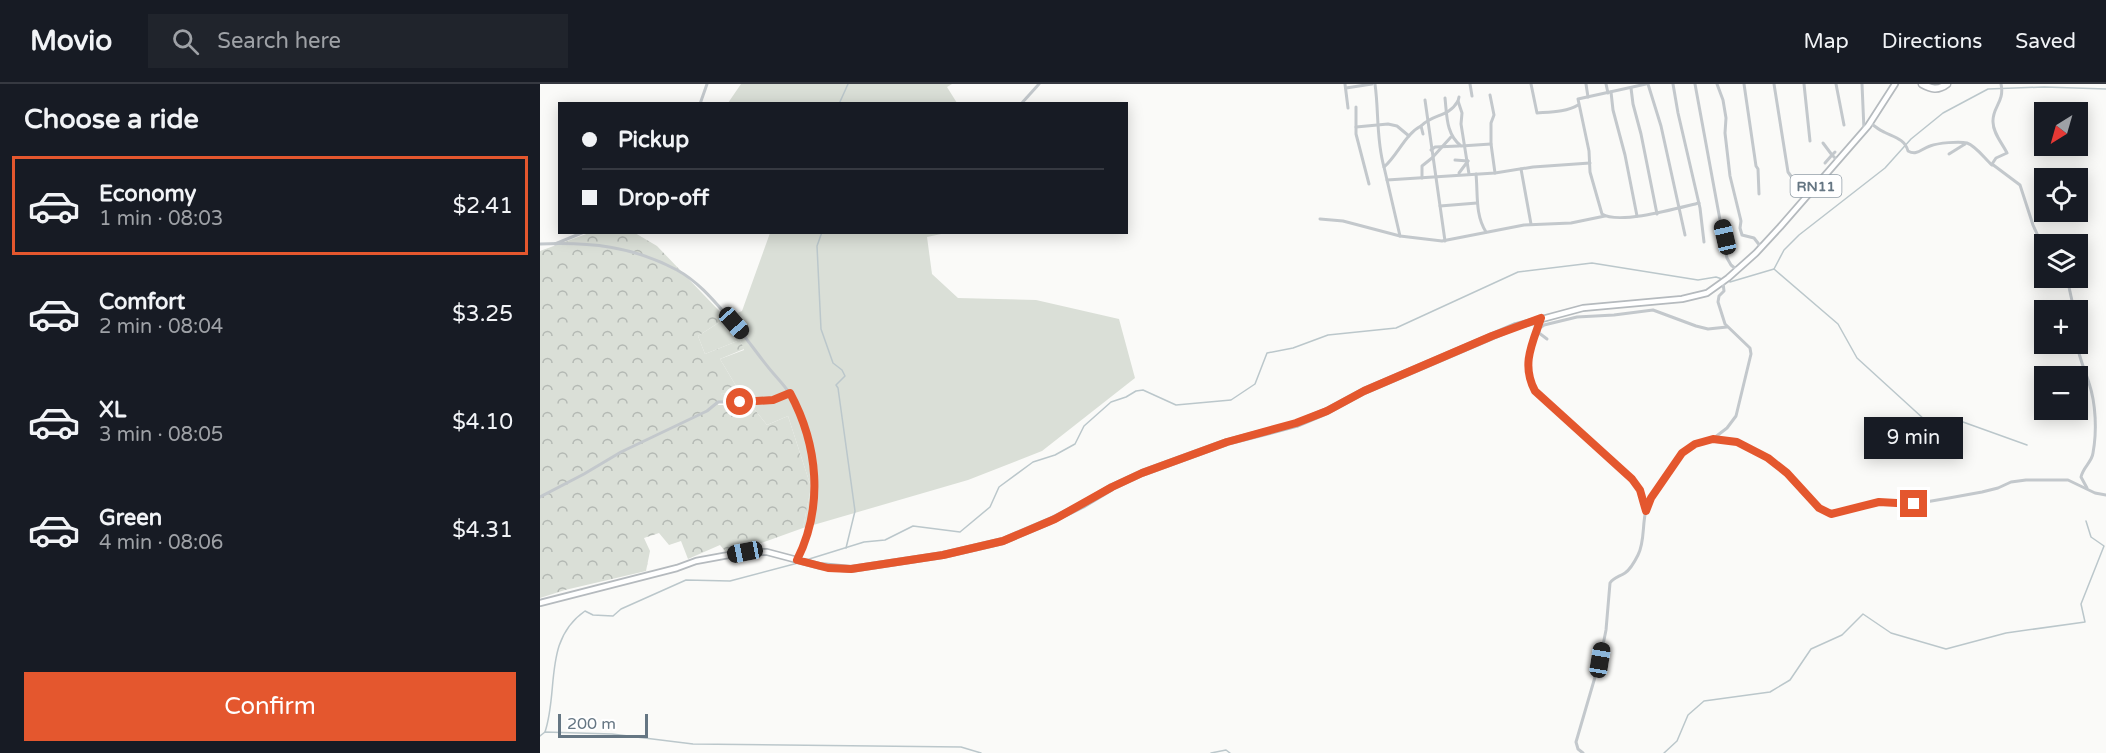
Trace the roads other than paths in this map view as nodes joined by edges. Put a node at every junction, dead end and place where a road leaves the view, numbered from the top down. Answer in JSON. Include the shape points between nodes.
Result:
{"nodes":[{"id":1,"x":707,"y":84,"type":"edge"},
{"id":2,"x":1039,"y":84,"type":"edge"},
{"id":3,"x":1373,"y":84,"type":"edge"},
{"id":4,"x":1470,"y":84,"type":"edge"},
{"id":5,"x":1531,"y":84,"type":"edge"},
{"id":6,"x":1586,"y":84,"type":"edge"},
{"id":7,"x":1606,"y":84,"type":"edge"},
{"id":8,"x":1647,"y":84,"type":"edge"},
{"id":9,"x":1673,"y":84,"type":"edge"},
{"id":10,"x":1695,"y":84,"type":"edge"},
{"id":11,"x":1717,"y":84,"type":"edge"},
{"id":12,"x":1744,"y":84,"type":"edge"},
{"id":13,"x":1773,"y":84,"type":"edge"},
{"id":14,"x":1803,"y":84,"type":"edge"},
{"id":15,"x":1836,"y":84,"type":"edge"},
{"id":16,"x":1862,"y":84,"type":"edge"},
{"id":17,"x":1922,"y":84,"type":"edge"},
{"id":18,"x":1947,"y":84,"type":"edge"},
{"id":19,"x":2001,"y":84,"type":"edge"},
{"id":20,"x":1896,"y":85,"type":"edge"},
{"id":21,"x":1346,"y":86,"type":"edge"},
{"id":22,"x":1628,"y":87,"type":"edge"},
{"id":23,"x":1609,"y":92,"type":"junction"},
{"id":24,"x":1490,"y":95,"type":"dead end"},
{"id":25,"x":1472,"y":96,"type":"dead end"},
{"id":26,"x":1588,"y":97,"type":"junction"},
{"id":27,"x":1445,"y":98,"type":"dead end"},
{"id":28,"x":1425,"y":99,"type":"dead end"},
{"id":29,"x":701,"y":102,"type":"edge"},
{"id":30,"x":1023,"y":102,"type":"edge"},
{"id":31,"x":1579,"y":104,"type":"junction"},
{"id":32,"x":1356,"y":107,"type":"dead end"},
{"id":33,"x":1348,"y":108,"type":"dead end"},
{"id":34,"x":1447,"y":114,"type":"junction"},
{"id":35,"x":1428,"y":120,"type":"junction"},
{"id":36,"x":1870,"y":123,"type":"junction"},
{"id":37,"x":1377,"y":124,"type":"junction"},
{"id":38,"x":1844,"y":125,"type":"dead end"},
{"id":39,"x":1421,"y":126,"type":"junction"},
{"id":40,"x":1356,"y":127,"type":"junction"},
{"id":41,"x":1864,"y":130,"type":"junction"},
{"id":42,"x":1423,"y":134,"type":"dead end"},
{"id":43,"x":1409,"y":136,"type":"junction"},
{"id":44,"x":1451,"y":137,"type":"junction"},
{"id":45,"x":1810,"y":141,"type":"dead end"},
{"id":46,"x":1823,"y":143,"type":"dead end"},
{"id":47,"x":1491,"y":144,"type":"junction"},
{"id":48,"x":1965,"y":144,"type":"junction"},
{"id":49,"x":1444,"y":146,"type":"junction"},
{"id":50,"x":1463,"y":146,"type":"junction"},
{"id":51,"x":1431,"y":150,"type":"junction"},
{"id":52,"x":1833,"y":154,"type":"junction"},
{"id":53,"x":1949,"y":154,"type":"dead end"},
{"id":54,"x":1432,"y":158,"type":"junction"},
{"id":55,"x":1455,"y":160,"type":"dead end"},
{"id":56,"x":1468,"y":161,"type":"junction"},
{"id":57,"x":1838,"y":161,"type":"junction"},
{"id":58,"x":1590,"y":163,"type":"junction"},
{"id":59,"x":1825,"y":163,"type":"dead end"},
{"id":60,"x":1993,"y":165,"type":"junction"},
{"id":61,"x":1384,"y":167,"type":"junction"},
{"id":62,"x":1521,"y":169,"type":"junction"},
{"id":63,"x":1495,"y":173,"type":"junction"},
{"id":64,"x":1458,"y":174,"type":"junction"},
{"id":65,"x":1469,"y":174,"type":"junction"},
{"id":66,"x":1476,"y":174,"type":"junction"},
{"id":67,"x":1435,"y":176,"type":"junction"},
{"id":68,"x":1422,"y":178,"type":"junction"},
{"id":69,"x":1387,"y":180,"type":"junction"},
{"id":70,"x":1369,"y":184,"type":"dead end"},
{"id":71,"x":1760,"y":194,"type":"dead end"},
{"id":72,"x":1806,"y":197,"type":"junction"},
{"id":73,"x":1699,"y":203,"type":"junction"},
{"id":74,"x":1477,"y":204,"type":"junction"},
{"id":75,"x":1485,"y":205,"type":"dead end"},
{"id":76,"x":1440,"y":206,"type":"junction"},
{"id":77,"x":1679,"y":208,"type":"junction"},
{"id":78,"x":1656,"y":214,"type":"junction"},
{"id":79,"x":1605,"y":216,"type":"junction"},
{"id":80,"x":1637,"y":216,"type":"junction"},
{"id":81,"x":1320,"y":219,"type":"dead end"},
{"id":82,"x":1532,"y":224,"type":"junction"},
{"id":83,"x":1486,"y":232,"type":"junction"},
{"id":84,"x":580,"y":234,"type":"edge"},
{"id":85,"x":2037,"y":234,"type":"edge"},
{"id":86,"x":1685,"y":235,"type":"dead end"},
{"id":87,"x":1400,"y":236,"type":"junction"},
{"id":88,"x":1445,"y":241,"type":"junction"},
{"id":89,"x":1704,"y":242,"type":"dead end"},
{"id":90,"x":540,"y":244,"type":"edge"},
{"id":91,"x":553,"y":245,"type":"junction"},
{"id":92,"x":1761,"y":247,"type":"junction"},
{"id":93,"x":1737,"y":270,"type":"junction"},
{"id":94,"x":1723,"y":283,"type":"junction"},
{"id":95,"x":1541,"y":318,"type":"junction"},
{"id":96,"x":1727,"y":327,"type":"junction"},
{"id":97,"x":1547,"y":339,"type":"dead end"},
{"id":98,"x":2079,"y":354,"type":"edge"},
{"id":99,"x":790,"y":393,"type":"junction"},
{"id":100,"x":1713,"y":439,"type":"junction"},
{"id":101,"x":2088,"y":490,"type":"junction"},
{"id":102,"x":2106,"y":495,"type":"edge"},
{"id":103,"x":540,"y":496,"type":"edge"},
{"id":104,"x":1646,"y":511,"type":"junction"},
{"id":105,"x":797,"y":560,"type":"junction"},
{"id":106,"x":540,"y":603,"type":"edge"},
{"id":107,"x":1583,"y":753,"type":"edge"}],
"edges":[{"from":1,"to":29,"type":"street"},
{"from":2,"to":30,"type":"street"},
{"from":3,"to":21,"type":"street"},
{"from":3,"to":37,"type":"street"},
{"from":4,"to":25,"type":"street"},
{"from":5,"to":31,"type":"street","via":[[1537,113]]},
{"from":6,"to":26,"type":"street"},
{"from":7,"to":23,"type":"street"},
{"from":8,"to":22,"type":"street"},
{"from":8,"to":77,"type":"street","via":[[1661,126]]},
{"from":9,"to":73,"type":"street"},
{"from":10,"to":93,"type":"street","via":[[1727,258]]},
{"from":11,"to":92,"type":"street","via":[[1726,118],[1730,176],[1740,231]]},
{"from":12,"to":71,"type":"street"},
{"from":13,"to":72,"type":"street","via":[[1788,172]]},
{"from":14,"to":45,"type":"street"},
{"from":15,"to":38,"type":"street"},
{"from":16,"to":41,"type":"street"},
{"from":17,"to":18,"type":"highway","via":[[1932,89]]},
{"from":19,"to":60,"type":"street","via":[[2002,98],[1993,122],[2007,153],[1993,161]]},
{"from":20,"to":36,"type":"main road","number":"RN11"},
{"from":21,"to":33,"type":"street"},
{"from":22,"to":23,"type":"street"},
{"from":22,"to":78,"type":"street"},
{"from":23,"to":26,"type":"street"},
{"from":23,"to":80,"type":"street"},
{"from":24,"to":47,"type":"street","via":[[1494,115]]},
{"from":26,"to":31,"type":"street","via":[[1578,99]]},
{"from":27,"to":34,"type":"street"},
{"from":28,"to":35,"type":"street"},
{"from":31,"to":58,"type":"street"},
{"from":32,"to":40,"type":"street"},
{"from":34,"to":35,"type":"street"},
{"from":34,"to":44,"type":"street"},
{"from":34,"to":50,"type":"street","via":[[1458,99]]},
{"from":35,"to":39,"type":"street"},
{"from":35,"to":51,"type":"street"},
{"from":36,"to":41,"type":"main road","number":"RN11"},
{"from":36,"to":48,"type":"street","via":[[1898,138],[1911,153],[1955,141]]},
{"from":37,"to":40,"type":"street"},
{"from":37,"to":43,"type":"street","via":[[1397,126]]},
{"from":37,"to":61,"type":"street"},
{"from":39,"to":42,"type":"street"},
{"from":39,"to":43,"type":"street"},
{"from":40,"to":70,"type":"street"},
{"from":41,"to":57,"type":"main road","number":"RN11"},
{"from":43,"to":61,"type":"street"},
{"from":44,"to":49,"type":"street"},
{"from":44,"to":50,"type":"street"},
{"from":46,"to":52,"type":"street"},
{"from":47,"to":50,"type":"street"},
{"from":47,"to":63,"type":"street"},
{"from":48,"to":53,"type":"street"},
{"from":48,"to":60,"type":"street"},
{"from":49,"to":50,"type":"street"},
{"from":49,"to":51,"type":"street"},
{"from":49,"to":54,"type":"street"},
{"from":50,"to":56,"type":"street"},
{"from":51,"to":54,"type":"street"},
{"from":52,"to":57,"type":"street"},
{"from":52,"to":59,"type":"street"},
{"from":54,"to":67,"type":"street"},
{"from":54,"to":68,"type":"street","via":[[1422,166]]},
{"from":55,"to":56,"type":"street"},
{"from":56,"to":64,"type":"street"},
{"from":56,"to":65,"type":"street"},
{"from":57,"to":72,"type":"main road","number":"RN11"},
{"from":58,"to":62,"type":"street"},
{"from":58,"to":79,"type":"street"},
{"from":60,"to":85,"type":"street","via":[[2020,184]]},
{"from":61,"to":69,"type":"street"},
{"from":62,"to":63,"type":"street"},
{"from":62,"to":82,"type":"street"},
{"from":63,"to":66,"type":"street"},
{"from":64,"to":65,"type":"street"},
{"from":64,"to":67,"type":"street"},
{"from":65,"to":66,"type":"street"},
{"from":66,"to":74,"type":"street"},
{"from":67,"to":68,"type":"street"},
{"from":67,"to":76,"type":"street"},
{"from":68,"to":69,"type":"street"},
{"from":69,"to":87,"type":"street"},
{"from":72,"to":92,"type":"main road","number":"RN11"},
{"from":73,"to":77,"type":"street"},
{"from":73,"to":89,"type":"street"},
{"from":74,"to":75,"type":"street"},
{"from":74,"to":76,"type":"street"},
{"from":74,"to":83,"type":"street"},
{"from":76,"to":88,"type":"street"},
{"from":77,"to":78,"type":"street"},
{"from":77,"to":86,"type":"street"},
{"from":78,"to":80,"type":"street"},
{"from":79,"to":80,"type":"street"},
{"from":79,"to":82,"type":"street","via":[[1571,223]]},
{"from":81,"to":87,"type":"street"},
{"from":82,"to":83,"type":"street"},
{"from":83,"to":88,"type":"street"},
{"from":84,"to":91,"type":"street"},
{"from":87,"to":88,"type":"street"},
{"from":90,"to":91,"type":"street"},
{"from":91,"to":99,"type":"street","via":[[621,248],[680,271],[704,290]]},
{"from":92,"to":93,"type":"main road","number":"RN11"},
{"from":93,"to":94,"type":"main road","number":"RN11"},
{"from":94,"to":95,"type":"main road","number":"RN11","via":[[1691,297],[1598,305]]},
{"from":94,"to":96,"type":"street","via":[[1724,291],[1718,302]]},
{"from":95,"to":104,"type":"street","via":[[1529,354],[1528,375],[1535,391],[1632,479]]},
{"from":95,"to":105,"type":"main road","number":"RN11","via":[[1364,391],[1327,411],[1142,473],[1055,519],[1003,541],[851,569]]},
{"from":96,"to":97,"type":"street","via":[[1708,329],[1653,310],[1577,317],[1544,325],[1539,333]]},
{"from":96,"to":100,"type":"street","via":[[1750,348],[1750,361],[1736,416]]},
{"from":98,"to":101,"type":"street","via":[[2095,416],[2093,455],[2081,477]]},
{"from":99,"to":103,"type":"street","via":[[773,400],[717,403]]},
{"from":99,"to":105,"type":"street","via":[[809,438],[814,483],[809,529]]},
{"from":100,"to":101,"type":"street","via":[[1737,442],[1768,458],[1819,508],[1831,514],[1879,502],[1914,504],[1949,498],[2022,480],[2068,480]]},
{"from":100,"to":104,"type":"street","via":[[1682,453]]},
{"from":101,"to":102,"type":"street"},
{"from":104,"to":107,"type":"street","via":[[1640,552],[1626,572],[1610,583],[1600,660],[1576,742]]},
{"from":105,"to":106,"type":"main road","number":"RN11","via":[[767,552],[745,552],[696,561]]}]}
